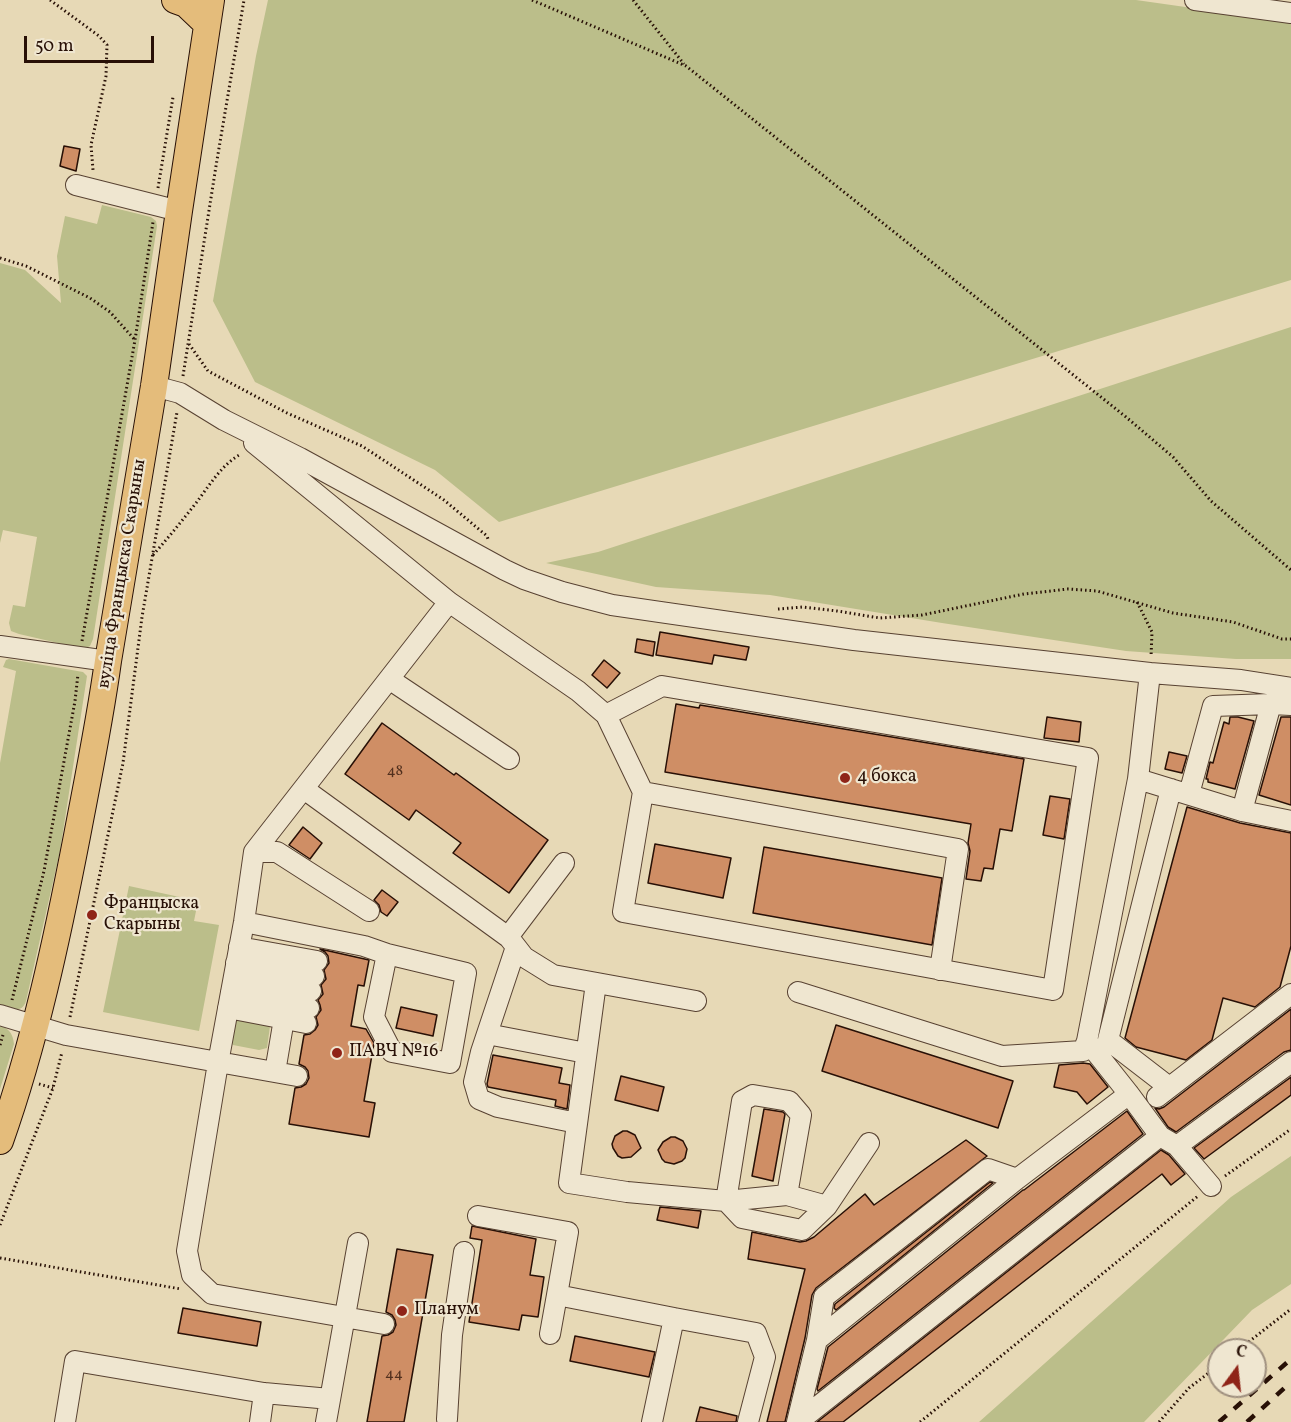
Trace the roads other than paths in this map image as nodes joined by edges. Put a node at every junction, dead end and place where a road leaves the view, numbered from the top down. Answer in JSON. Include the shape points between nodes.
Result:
{"nodes":[{"id":1,"x":175,"y":0,"type":"edge"},
{"id":2,"x":1195,"y":0,"type":"edge"},
{"id":3,"x":209,"y":12,"type":"edge"},
{"id":4,"x":1291,"y":13,"type":"edge"},
{"id":5,"x":85,"y":187,"type":"road end"},
{"id":6,"x":167,"y":208,"type":"junction"},
{"id":7,"x":154,"y":386,"type":"junction"},
{"id":8,"x":224,"y":420,"type":"junction"},
{"id":9,"x":449,"y":602,"type":"junction"},
{"id":10,"x":0,"y":646,"type":"edge"},
{"id":11,"x":108,"y":661,"type":"junction"},
{"id":12,"x":1150,"y":673,"type":"junction"},
{"id":13,"x":389,"y":679,"type":"junction"},
{"id":14,"x":1291,"y":688,"type":"edge"},
{"id":15,"x":1271,"y":704,"type":"junction"},
{"id":16,"x":1291,"y":705,"type":"edge"},
{"id":17,"x":606,"y":715,"type":"junction"},
{"id":18,"x":509,"y":759,"type":"dead end"},
{"id":19,"x":1138,"y":778,"type":"junction"},
{"id":20,"x":304,"y":789,"type":"junction"},
{"id":21,"x":1180,"y":791,"type":"junction"},
{"id":22,"x":643,"y":792,"type":"junction"},
{"id":23,"x":1242,"y":811,"type":"junction"},
{"id":24,"x":1291,"y":821,"type":"edge"},
{"id":25,"x":254,"y":852,"type":"junction"},
{"id":26,"x":564,"y":863,"type":"dead end"},
{"id":27,"x":369,"y":911,"type":"dead end"},
{"id":28,"x":244,"y":922,"type":"junction"},
{"id":29,"x":512,"y":942,"type":"junction"},
{"id":30,"x":387,"y":954,"type":"junction"},
{"id":31,"x":940,"y":970,"type":"junction"},
{"id":32,"x":233,"y":977,"type":"junction"},
{"id":33,"x":596,"y":983,"type":"junction"},
{"id":34,"x":311,"y":992,"type":"junction"},
{"id":35,"x":798,"y":992,"type":"dead end"},
{"id":36,"x":1291,"y":994,"type":"edge"},
{"id":37,"x":696,"y":1001,"type":"dead end"},
{"id":38,"x":4,"y":1016,"type":"edge"},
{"id":39,"x":284,"y":1019,"type":"junction"},
{"id":40,"x":36,"y":1026,"type":"junction"},
{"id":41,"x":487,"y":1034,"type":"junction"},
{"id":42,"x":1087,"y":1041,"type":"junction"},
{"id":43,"x":586,"y":1053,"type":"junction"},
{"id":44,"x":1291,"y":1062,"type":"edge"},
{"id":45,"x":218,"y":1063,"type":"junction"},
{"id":46,"x":275,"y":1072,"type":"junction"},
{"id":47,"x":297,"y":1076,"type":"dead end"},
{"id":48,"x":1130,"y":1094,"type":"junction"},
{"id":49,"x":577,"y":1123,"type":"junction"},
{"id":50,"x":1160,"y":1136,"type":"junction"},
{"id":51,"x":0,"y":1141,"type":"edge"},
{"id":52,"x":869,"y":1143,"type":"dead end"},
{"id":53,"x":1177,"y":1146,"type":"junction"},
{"id":54,"x":1017,"y":1179,"type":"junction"},
{"id":55,"x":1211,"y":1186,"type":"road end"},
{"id":56,"x":787,"y":1195,"type":"junction"},
{"id":57,"x":726,"y":1201,"type":"junction"},
{"id":58,"x":827,"y":1206,"type":"junction"},
{"id":59,"x":478,"y":1216,"type":"dead end"},
{"id":60,"x":358,"y":1244,"type":"dead end"},
{"id":61,"x":464,"y":1252,"type":"dead end"},
{"id":62,"x":557,"y":1295,"type":"junction"},
{"id":63,"x":345,"y":1317,"type":"junction"},
{"id":64,"x":674,"y":1318,"type":"junction"},
{"id":65,"x":384,"y":1324,"type":"dead end"},
{"id":66,"x":550,"y":1334,"type":"dead end"},
{"id":67,"x":816,"y":1340,"type":"junction"},
{"id":68,"x":264,"y":1393,"type":"junction"},
{"id":69,"x":330,"y":1399,"type":"junction"},
{"id":70,"x":447,"y":1419,"type":"dead end"},
{"id":71,"x":65,"y":1422,"type":"edge"},
{"id":72,"x":261,"y":1422,"type":"edge"},
{"id":73,"x":326,"y":1422,"type":"edge"},
{"id":74,"x":652,"y":1422,"type":"edge"},
{"id":75,"x":748,"y":1422,"type":"edge"},
{"id":76,"x":797,"y":1422,"type":"edge"}],
"edges":[{"from":1,"to":3,"type":"main road"},
{"from":2,"to":4,"type":"street"},
{"from":3,"to":6,"type":"main road","name":"вуліца Францыска Скарыны"},
{"from":5,"to":6,"type":"street"},
{"from":6,"to":7,"type":"main road","name":"вуліца Францыска Скарыны"},
{"from":7,"to":8,"type":"street","via":[[180,393]]},
{"from":7,"to":11,"type":"main road","name":"вуліца Францыска Скарыны"},
{"from":8,"to":9,"type":"street"},
{"from":8,"to":12,"type":"street","via":[[505,570],[612,605],[854,640]]},
{"from":9,"to":13,"type":"street"},
{"from":9,"to":17,"type":"street","via":[[578,691]]},
{"from":10,"to":11,"type":"street"},
{"from":11,"to":40,"type":"main road","name":"вуліца Францыска Скарыны","via":[[63,909]]},
{"from":12,"to":14,"type":"street"},
{"from":12,"to":19,"type":"street"},
{"from":13,"to":18,"type":"street"},
{"from":13,"to":20,"type":"street"},
{"from":15,"to":16,"type":"street"},
{"from":15,"to":21,"type":"street","via":[[1213,706]]},
{"from":15,"to":23,"type":"street"},
{"from":17,"to":22,"type":"street"},
{"from":17,"to":31,"type":"street","via":[[662,686],[1088,758],[1053,990]]},
{"from":19,"to":21,"type":"street"},
{"from":19,"to":42,"type":"street"},
{"from":20,"to":25,"type":"street"},
{"from":20,"to":29,"type":"street"},
{"from":21,"to":23,"type":"street"},
{"from":21,"to":36,"type":"street","via":[[1108,1040],[1163,1092]]},
{"from":22,"to":31,"type":"street","via":[[958,849]]},
{"from":22,"to":31,"type":"street","via":[[623,912]]},
{"from":23,"to":24,"type":"street"},
{"from":25,"to":27,"type":"street","via":[[277,852]]},
{"from":25,"to":28,"type":"street"},
{"from":26,"to":29,"type":"street"},
{"from":28,"to":30,"type":"street"},
{"from":28,"to":32,"type":"street"},
{"from":29,"to":33,"type":"street","via":[[524,957],[553,975]]},
{"from":29,"to":41,"type":"street"},
{"from":30,"to":30,"type":"street","via":[[466,973],[450,1063],[392,1052],[374,1017]]},
{"from":32,"to":34,"type":"street"},
{"from":32,"to":34,"type":"street"},
{"from":32,"to":39,"type":"street"},
{"from":32,"to":45,"type":"street"},
{"from":33,"to":37,"type":"street"},
{"from":33,"to":43,"type":"street"},
{"from":34,"to":39,"type":"street"},
{"from":35,"to":42,"type":"street","via":[[1002,1056],[1083,1051]]},
{"from":38,"to":40,"type":"street"},
{"from":39,"to":46,"type":"street"},
{"from":40,"to":45,"type":"street"},
{"from":40,"to":51,"type":"main road","name":"вуліца Францыска Скарыны"},
{"from":41,"to":43,"type":"street"},
{"from":41,"to":49,"type":"street","via":[[474,1082],[479,1099],[498,1107]]},
{"from":42,"to":48,"type":"street"},
{"from":43,"to":49,"type":"street"},
{"from":44,"to":53,"type":"street"},
{"from":45,"to":46,"type":"street"},
{"from":45,"to":63,"type":"street","via":[[187,1251],[192,1275],[212,1294]]},
{"from":46,"to":47,"type":"street"},
{"from":48,"to":50,"type":"street"},
{"from":48,"to":54,"type":"street"},
{"from":49,"to":57,"type":"street","via":[[569,1183]]},
{"from":50,"to":53,"type":"street"},
{"from":50,"to":76,"type":"street"},
{"from":52,"to":58,"type":"street"},
{"from":53,"to":55,"type":"street"},
{"from":54,"to":67,"type":"street"},
{"from":54,"to":67,"type":"street","via":[[988,1169],[824,1298]]},
{"from":56,"to":57,"type":"street"},
{"from":56,"to":57,"type":"street","via":[[801,1115],[789,1101],[753,1095],[742,1101]]},
{"from":56,"to":58,"type":"street"},
{"from":57,"to":58,"type":"street","via":[[742,1218],[801,1230]]},
{"from":59,"to":62,"type":"street","via":[[568,1232]]},
{"from":60,"to":63,"type":"street"},
{"from":61,"to":70,"type":"street","via":[[452,1335]]},
{"from":62,"to":64,"type":"street"},
{"from":62,"to":66,"type":"street"},
{"from":63,"to":65,"type":"street"},
{"from":63,"to":69,"type":"street"},
{"from":64,"to":74,"type":"street"},
{"from":64,"to":75,"type":"street","via":[[756,1333],[765,1357]]},
{"from":67,"to":76,"type":"street"},
{"from":68,"to":69,"type":"street"},
{"from":68,"to":71,"type":"street","via":[[75,1361]]},
{"from":68,"to":72,"type":"street"},
{"from":69,"to":73,"type":"street"}]}
